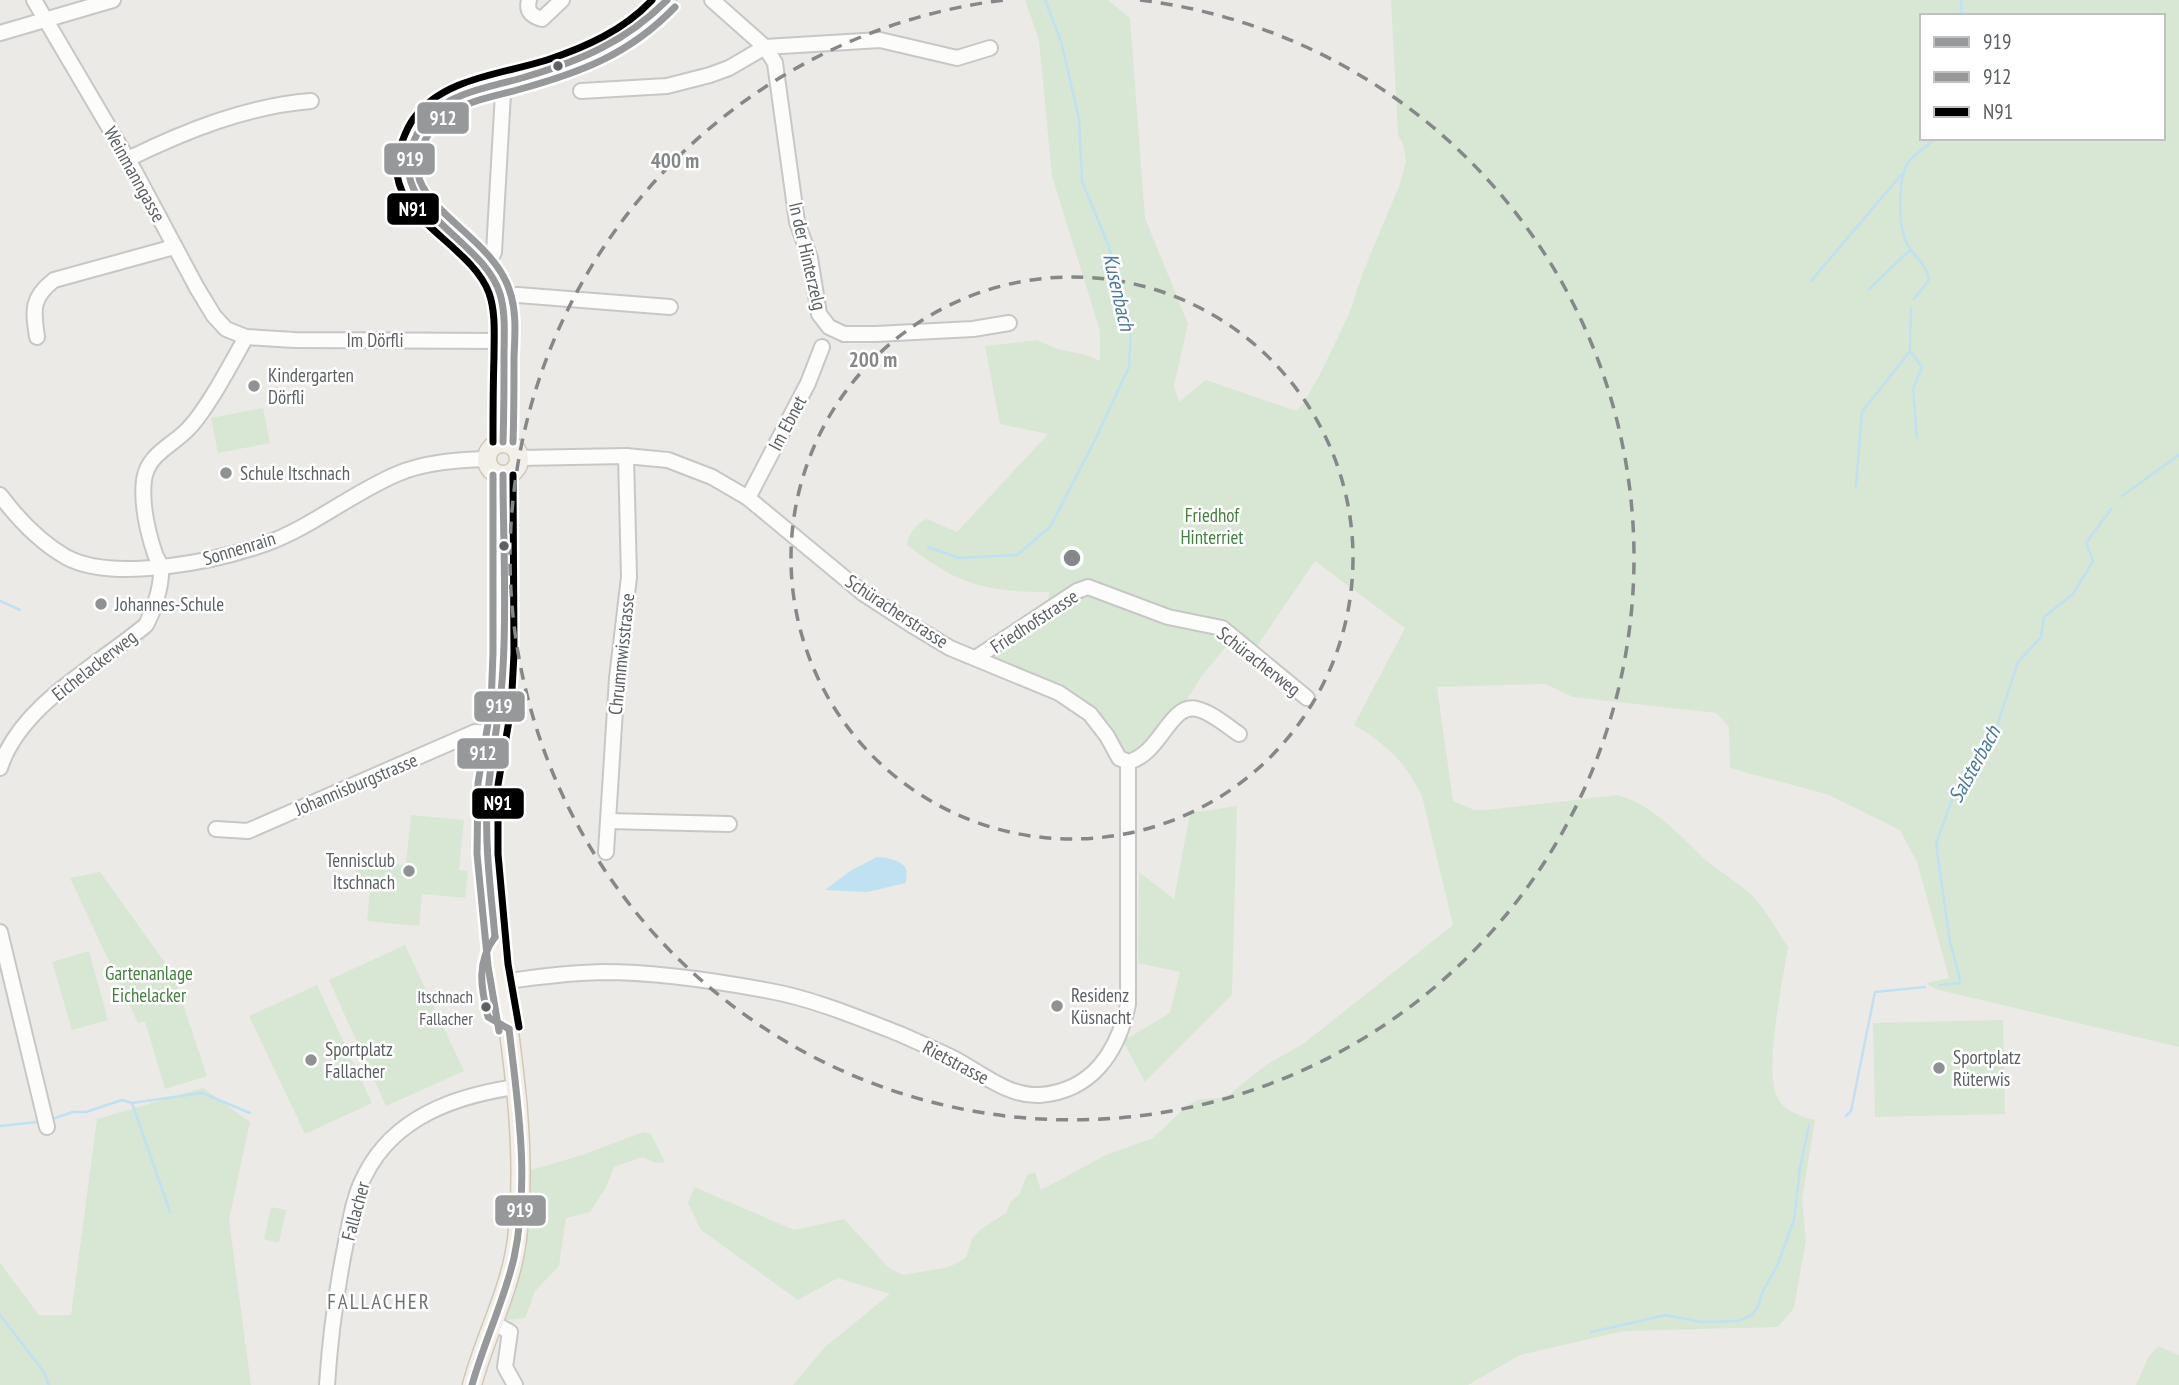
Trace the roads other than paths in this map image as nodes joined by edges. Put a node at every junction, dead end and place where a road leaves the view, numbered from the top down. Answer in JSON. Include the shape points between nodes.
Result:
{"nodes":[{"id":1,"x":34,"y":0,"type":"edge"},
{"id":2,"x":113,"y":0,"type":"edge"},
{"id":3,"x":528,"y":0,"type":"edge"},
{"id":4,"x":562,"y":0,"type":"edge"},
{"id":5,"x":667,"y":0,"type":"edge"},
{"id":6,"x":712,"y":0,"type":"edge"},
{"id":7,"x":44,"y":19,"type":"junction"},
{"id":8,"x":0,"y":33,"type":"edge"},
{"id":9,"x":765,"y":47,"type":"junction"},
{"id":10,"x":990,"y":48,"type":"dead end"},
{"id":11,"x":502,"y":84,"type":"junction"},
{"id":12,"x":581,"y":90,"type":"dead end"},
{"id":13,"x":311,"y":101,"type":"dead end"},
{"id":14,"x":128,"y":159,"type":"junction"},
{"id":15,"x":174,"y":247,"type":"junction"},
{"id":16,"x":486,"y":267,"type":"junction"},
{"id":17,"x":501,"y":297,"type":"junction"},
{"id":18,"x":670,"y":307,"type":"dead end"},
{"id":19,"x":1009,"y":323,"type":"dead end"},
{"id":20,"x":37,"y":337,"type":"dead end"},
{"id":21,"x":246,"y":337,"type":"junction"},
{"id":22,"x":504,"y":341,"type":"junction"},
{"id":23,"x":822,"y":347,"type":"dead end"},
{"id":24,"x":503,"y":442,"type":"junction"},
{"id":25,"x":626,"y":456,"type":"junction"},
{"id":26,"x":519,"y":458,"type":"junction"},
{"id":27,"x":487,"y":459,"type":"junction"},
{"id":28,"x":503,"y":475,"type":"junction"},
{"id":29,"x":0,"y":495,"type":"edge"},
{"id":30,"x":748,"y":498,"type":"junction"},
{"id":31,"x":161,"y":566,"type":"junction"},
{"id":32,"x":1131,"y":603,"type":"joint"},
{"id":33,"x":977,"y":657,"type":"junction"},
{"id":34,"x":1307,"y":698,"type":"dead end"},
{"id":35,"x":496,"y":733,"type":"junction"},
{"id":36,"x":1239,"y":734,"type":"dead end"},
{"id":37,"x":1128,"y":762,"type":"junction"},
{"id":38,"x":0,"y":768,"type":"edge"},
{"id":39,"x":608,"y":821,"type":"junction"},
{"id":40,"x":729,"y":824,"type":"dead end"},
{"id":41,"x":216,"y":830,"type":"dead end"},
{"id":42,"x":606,"y":852,"type":"dead end"},
{"id":43,"x":0,"y":932,"type":"edge"},
{"id":44,"x":502,"y":982,"type":"junction"},
{"id":45,"x":515,"y":1087,"type":"junction"},
{"id":46,"x":47,"y":1127,"type":"dead end"},
{"id":47,"x":492,"y":1322,"type":"junction"},
{"id":48,"x":327,"y":1385,"type":"edge"},
{"id":49,"x":472,"y":1385,"type":"edge"},
{"id":50,"x":515,"y":1385,"type":"edge"}],
"edges":[{"from":1,"to":7,"type":"street","name":"Weinmanngasse"},
{"from":2,"to":7,"type":"street"},
{"from":3,"to":4,"type":"street","via":[[530,14],[542,19]]},
{"from":5,"to":11,"type":"main road","via":[[637,29],[604,50]]},
{"from":6,"to":9,"type":"street"},
{"from":7,"to":8,"type":"street"},
{"from":7,"to":14,"type":"street","name":"Weinmanngasse"},
{"from":9,"to":10,"type":"street","via":[[880,40],[957,58]]},
{"from":9,"to":12,"type":"street","via":[[729,68],[667,86]]},
{"from":9,"to":19,"type":"street","name":"In der Hinterzelg","via":[[775,63],[797,222],[810,258],[819,314],[829,327],[844,334],[877,334]]},
{"from":11,"to":16,"type":"street","via":[[494,253]]},
{"from":11,"to":16,"type":"main road","via":[[457,97],[438,108],[417,132],[408,159],[415,197]]},
{"from":13,"to":14,"type":"street","via":[[213,123]]},
{"from":14,"to":15,"type":"street","name":"Weinmanngasse"},
{"from":15,"to":20,"type":"street","via":[[54,280],[34,304]]},
{"from":15,"to":21,"type":"street","name":"Weinmanngasse","via":[[214,316],[226,329]]},
{"from":16,"to":17,"type":"main road"},
{"from":17,"to":18,"type":"street"},
{"from":17,"to":22,"type":"main road"},
{"from":21,"to":22,"type":"street","name":"Im Dörfli"},
{"from":21,"to":31,"type":"street","via":[[187,431],[149,464],[144,478],[145,519]]},
{"from":22,"to":24,"type":"main road"},
{"from":23,"to":30,"type":"street","name":"Im Ebnet"},
{"from":24,"to":26,"type":"main road","via":[[514,447]]},
{"from":24,"to":27,"type":"main road","via":[[491,447]]},
{"from":25,"to":26,"type":"street","name":"Schüracherstrasse"},
{"from":25,"to":30,"type":"street","name":"Schüracherstrasse","via":[[668,460],[712,477]]},
{"from":25,"to":39,"type":"street","name":"Chrummwisstrasse","via":[[629,577]]},
{"from":26,"to":28,"type":"main road","via":[[514,470]]},
{"from":27,"to":28,"type":"main road","via":[[491,470]]},
{"from":27,"to":31,"type":"street","name":"Sonnenrain","via":[[408,470],[265,544],[207,560]]},
{"from":28,"to":35,"type":"main road","via":[[504,653]]},
{"from":29,"to":31,"type":"street","name":"Sonnenrain","via":[[40,539],[68,558],[118,569]]},
{"from":30,"to":33,"type":"street","name":"Schüracherstrasse","via":[[864,594],[950,648]]},
{"from":31,"to":38,"type":"street","name":"Eichelackerweg","via":[[146,625],[24,724]]},
{"from":32,"to":33,"type":"street","name":"Friedhofstrasse","via":[[1088,587]]},
{"from":32,"to":34,"type":"street","name":"Schüracherweg","via":[[1168,617],[1222,628]]},
{"from":33,"to":37,"type":"street","name":"Schüracherstrasse","via":[[1059,693],[1090,714],[1119,758]]},
{"from":35,"to":41,"type":"street","name":"Johannisburgstrasse","via":[[475,732],[248,831]]},
{"from":35,"to":44,"type":"main road","via":[[488,784],[487,854]]},
{"from":36,"to":37,"type":"street","via":[[1199,709],[1189,708],[1174,716],[1146,754]]},
{"from":37,"to":44,"type":"street","name":"Rietstrasse","via":[[1129,985],[1124,1026],[1093,1073],[1052,1093],[1022,1094],[1004,1088],[901,1035],[772,991],[612,972]]},
{"from":39,"to":40,"type":"street"},
{"from":39,"to":42,"type":"street","name":"Chrummwisstrasse"},
{"from":43,"to":46,"type":"street"},
{"from":44,"to":45,"type":"main road"},
{"from":45,"to":47,"type":"main road","via":[[520,1172],[517,1242]]},
{"from":45,"to":48,"type":"street","name":"Fallacher","via":[[430,1110],[380,1150],[353,1210],[337,1287]]},
{"from":47,"to":49,"type":"main road"},
{"from":47,"to":50,"type":"street","via":[[510,1332],[505,1367]]}]}
